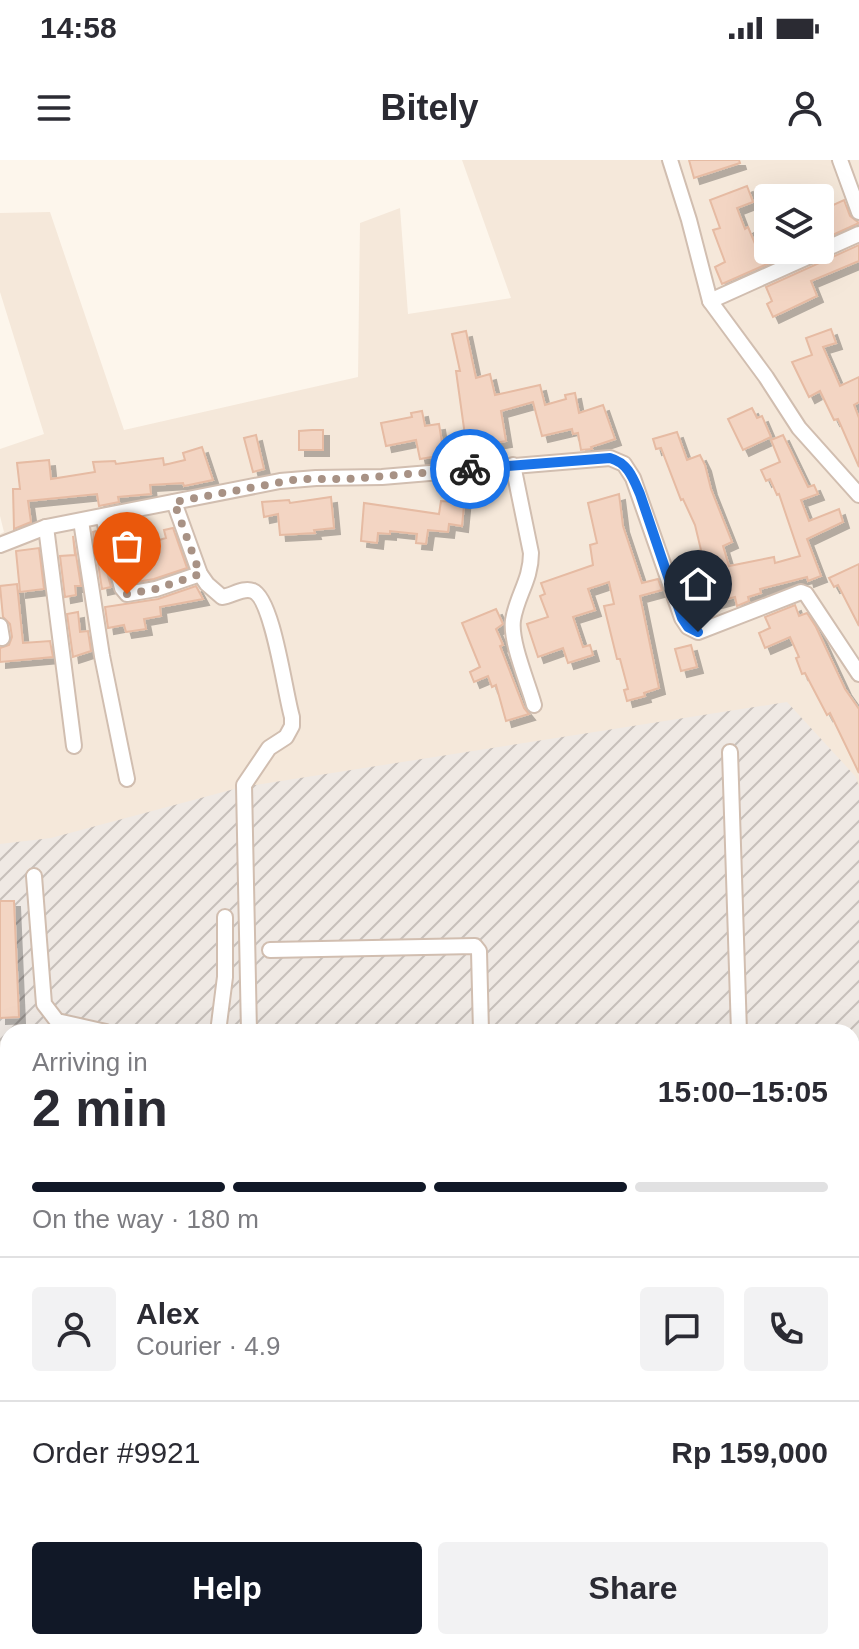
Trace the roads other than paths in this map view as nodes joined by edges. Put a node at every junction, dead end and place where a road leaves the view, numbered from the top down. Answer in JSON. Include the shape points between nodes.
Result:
{"nodes":[{"id":1,"x":670,"y":160,"type":"edge"},
{"id":2,"x":840,"y":160,"type":"edge"},
{"id":3,"x":859,"y":212,"type":"edge"},
{"id":4,"x":859,"y":234,"type":"edge"},
{"id":5,"x":710,"y":301,"type":"junction"},
{"id":6,"x":513,"y":465,"type":"junction"},
{"id":7,"x":859,"y":495,"type":"edge"},
{"id":8,"x":174,"y":502,"type":"junction"},
{"id":9,"x":103,"y":517,"type":"junction"},
{"id":10,"x":81,"y":521,"type":"junction"},
{"id":11,"x":46,"y":527,"type":"junction"},
{"id":12,"x":0,"y":545,"type":"edge"},
{"id":13,"x":200,"y":574,"type":"junction"},
{"id":14,"x":859,"y":674,"type":"edge"},
{"id":15,"x":534,"y":705,"type":"dead end"},
{"id":16,"x":74,"y":746,"type":"dead end"},
{"id":17,"x":730,"y":752,"type":"dead end"},
{"id":18,"x":127,"y":779,"type":"dead end"},
{"id":19,"x":34,"y":876,"type":"dead end"},
{"id":20,"x":225,"y":917,"type":"dead end"},
{"id":21,"x":270,"y":950,"type":"dead end"},
{"id":22,"x":70,"y":1024,"type":"edge"},
{"id":23,"x":219,"y":1024,"type":"edge"},
{"id":24,"x":249,"y":1024,"type":"edge"},
{"id":25,"x":481,"y":1024,"type":"edge"},
{"id":26,"x":739,"y":1024,"type":"edge"}],
"edges":[{"from":1,"to":5,"type":"street"},
{"from":2,"to":3,"type":"street"},
{"from":4,"to":5,"type":"street"},
{"from":5,"to":7,"type":"street","via":[[799,428]]},
{"from":6,"to":8,"type":"street","via":[[280,481]]},
{"from":6,"to":14,"type":"street","via":[[620,461],[633,478],[688,627],[698,632],[801,592]]},
{"from":6,"to":15,"type":"street","via":[[531,566],[513,631]]},
{"from":8,"to":9,"type":"street"},
{"from":8,"to":13,"type":"street"},
{"from":9,"to":10,"type":"street"},
{"from":9,"to":13,"type":"street","via":[[127,594]]},
{"from":10,"to":11,"type":"street"},
{"from":10,"to":18,"type":"street"},
{"from":11,"to":12,"type":"street"},
{"from":11,"to":16,"type":"street"},
{"from":13,"to":24,"type":"street","via":[[222,597],[247,590],[259,596],[271,621],[292,717],[286,737],[269,748],[244,785]]},
{"from":17,"to":26,"type":"street"},
{"from":19,"to":22,"type":"street","via":[[44,1004],[57,1021]]},
{"from":20,"to":23,"type":"street"},
{"from":21,"to":25,"type":"street","via":[[475,946]]}]}
